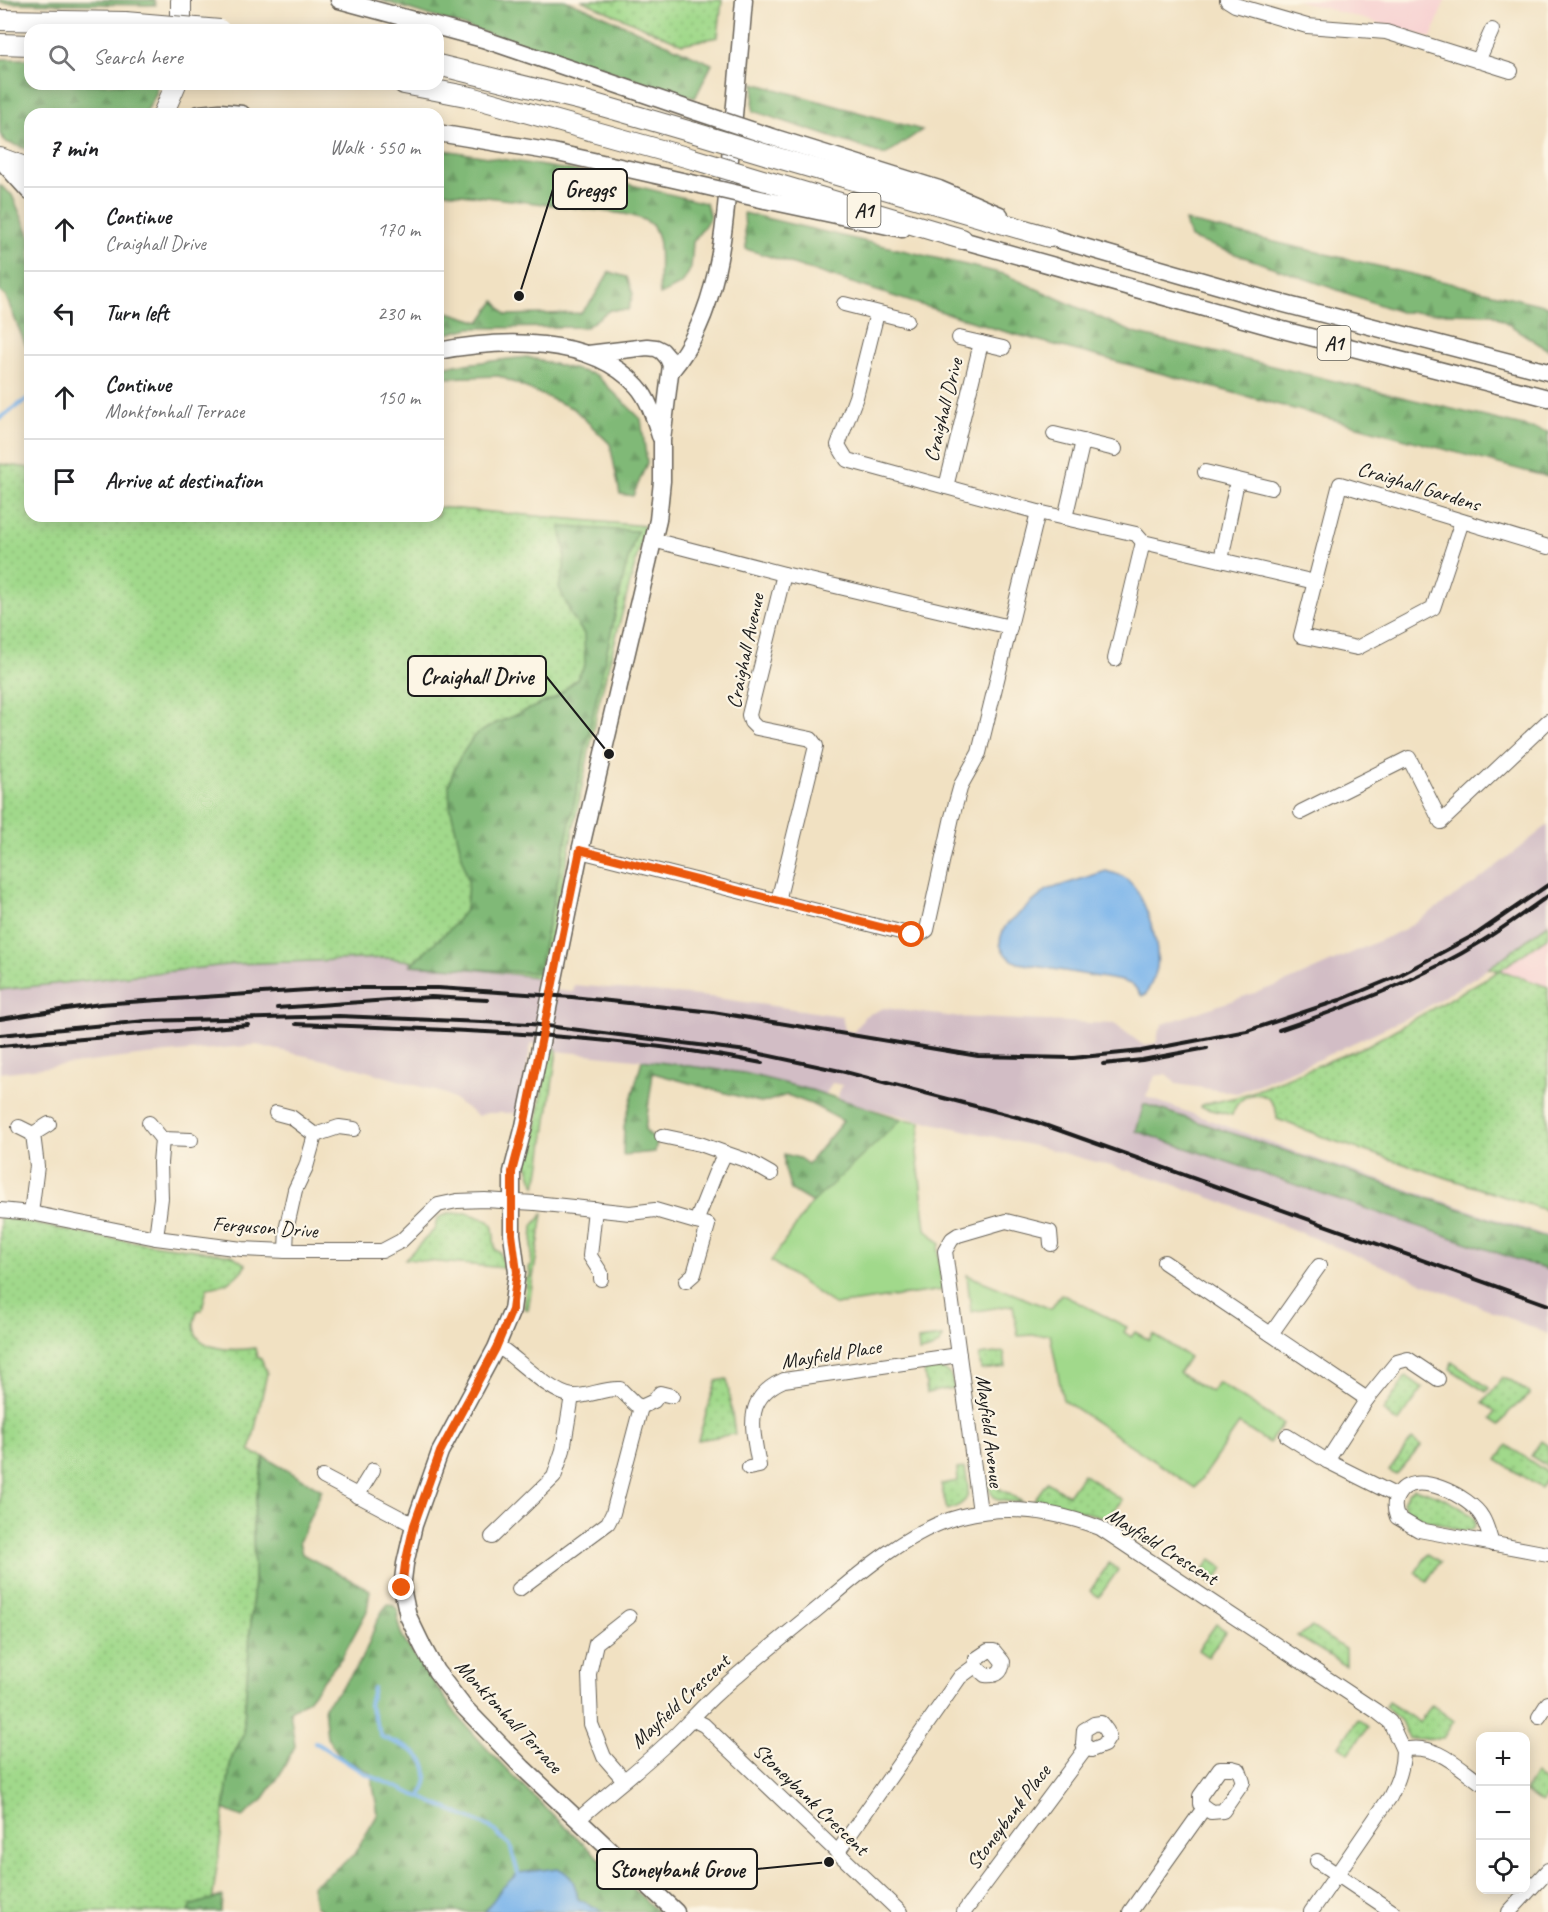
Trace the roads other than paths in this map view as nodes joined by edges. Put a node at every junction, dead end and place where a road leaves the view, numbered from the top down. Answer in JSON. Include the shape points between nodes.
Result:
{"nodes":[{"id":1,"x":181,"y":0,"type":"edge"},
{"id":2,"x":339,"y":0,"type":"edge"},
{"id":3,"x":744,"y":0,"type":"edge"},
{"id":4,"x":1227,"y":0,"type":"edge"},
{"id":5,"x":0,"y":20,"type":"edge"},
{"id":6,"x":149,"y":24,"type":"edge"},
{"id":7,"x":181,"y":24,"type":"edge"},
{"id":8,"x":428,"y":24,"type":"edge"},
{"id":9,"x":444,"y":28,"type":"edge"},
{"id":10,"x":1492,"y":30,"type":"dead end"},
{"id":11,"x":0,"y":44,"type":"edge"},
{"id":12,"x":24,"y":45,"type":"edge"},
{"id":13,"x":1478,"y":61,"type":"junction"},
{"id":14,"x":444,"y":66,"type":"edge"},
{"id":15,"x":1510,"y":71,"type":"dead end"},
{"id":16,"x":173,"y":90,"type":"edge"},
{"id":17,"x":435,"y":90,"type":"edge"},
{"id":18,"x":166,"y":108,"type":"edge"},
{"id":19,"x":444,"y":134,"type":"edge"},
{"id":20,"x":769,"y":146,"type":"junction"},
{"id":21,"x":0,"y":159,"type":"edge"},
{"id":22,"x":24,"y":168,"type":"edge"},
{"id":23,"x":24,"y":185,"type":"edge"},
{"id":24,"x":766,"y":190,"type":"junction"},
{"id":25,"x":1049,"y":237,"type":"joint"},
{"id":26,"x":962,"y":239,"type":"joint"},
{"id":27,"x":844,"y":304,"type":"dead end"},
{"id":28,"x":876,"y":312,"type":"junction"},
{"id":29,"x":908,"y":320,"type":"dead end"},
{"id":30,"x":700,"y":322,"type":"junction"},
{"id":31,"x":959,"y":338,"type":"dead end"},
{"id":32,"x":981,"y":343,"type":"junction"},
{"id":33,"x":1002,"y":348,"type":"dead end"},
{"id":34,"x":640,"y":349,"type":"junction"},
{"id":35,"x":444,"y":350,"type":"edge"},
{"id":36,"x":662,"y":351,"type":"junction"},
{"id":37,"x":588,"y":354,"type":"junction"},
{"id":38,"x":1548,"y":372,"type":"edge"},
{"id":39,"x":670,"y":374,"type":"junction"},
{"id":40,"x":635,"y":384,"type":"junction"},
{"id":41,"x":1548,"y":398,"type":"edge"},
{"id":42,"x":1054,"y":434,"type":"dead end"},
{"id":43,"x":662,"y":440,"type":"junction"},
{"id":44,"x":1083,"y":441,"type":"junction"},
{"id":45,"x":1115,"y":449,"type":"dead end"},
{"id":46,"x":1205,"y":472,"type":"dead end"},
{"id":47,"x":1237,"y":481,"type":"junction"},
{"id":48,"x":946,"y":487,"type":"junction"},
{"id":49,"x":1271,"y":488,"type":"dead end"},
{"id":50,"x":1038,"y":512,"type":"junction"},
{"id":51,"x":1065,"y":518,"type":"junction"},
{"id":52,"x":1462,"y":521,"type":"junction"},
{"id":53,"x":653,"y":540,"type":"junction"},
{"id":54,"x":1143,"y":542,"type":"junction"},
{"id":55,"x":1548,"y":547,"type":"edge"},
{"id":56,"x":1221,"y":560,"type":"junction"},
{"id":57,"x":783,"y":574,"type":"junction"},
{"id":58,"x":1315,"y":582,"type":"junction"},
{"id":59,"x":1010,"y":627,"type":"junction"},
{"id":60,"x":1114,"y":659,"type":"dead end"},
{"id":61,"x":1548,"y":721,"type":"edge"},
{"id":62,"x":1301,"y":812,"type":"dead end"},
{"id":63,"x":580,"y":850,"type":"junction"},
{"id":64,"x":778,"y":901,"type":"junction"},
{"id":65,"x":276,"y":1113,"type":"dead end"},
{"id":66,"x":149,"y":1123,"type":"dead end"},
{"id":67,"x":49,"y":1124,"type":"dead end"},
{"id":68,"x":19,"y":1127,"type":"dead end"},
{"id":69,"x":354,"y":1129,"type":"dead end"},
{"id":70,"x":33,"y":1134,"type":"junction"},
{"id":71,"x":315,"y":1134,"type":"junction"},
{"id":72,"x":663,"y":1136,"type":"dead end"},
{"id":73,"x":162,"y":1139,"type":"junction"},
{"id":74,"x":191,"y":1140,"type":"dead end"},
{"id":75,"x":725,"y":1153,"type":"junction"},
{"id":76,"x":771,"y":1174,"type":"dead end"},
{"id":77,"x":512,"y":1203,"type":"junction"},
{"id":78,"x":595,"y":1209,"type":"junction"},
{"id":79,"x":0,"y":1210,"type":"edge"},
{"id":80,"x":31,"y":1213,"type":"junction"},
{"id":81,"x":696,"y":1222,"type":"junction"},
{"id":82,"x":1053,"y":1234,"type":"dead end"},
{"id":83,"x":156,"y":1238,"type":"junction"},
{"id":84,"x":286,"y":1251,"type":"junction"},
{"id":85,"x":1164,"y":1262,"type":"dead end"},
{"id":86,"x":1319,"y":1266,"type":"dead end"},
{"id":87,"x":601,"y":1279,"type":"dead end"},
{"id":88,"x":686,"y":1281,"type":"dead end"},
{"id":89,"x":1271,"y":1334,"type":"junction"},
{"id":90,"x":496,"y":1348,"type":"junction"},
{"id":91,"x":959,"y":1355,"type":"junction"},
{"id":92,"x":1438,"y":1379,"type":"dead end"},
{"id":93,"x":572,"y":1396,"type":"junction"},
{"id":94,"x":672,"y":1396,"type":"dead end"},
{"id":95,"x":1367,"y":1399,"type":"junction"},
{"id":96,"x":641,"y":1407,"type":"junction"},
{"id":97,"x":1287,"y":1436,"type":"dead end"},
{"id":98,"x":1327,"y":1461,"type":"junction"},
{"id":99,"x":749,"y":1468,"type":"dead end"},
{"id":100,"x":373,"y":1470,"type":"dead end"},
{"id":101,"x":323,"y":1477,"type":"dead end"},
{"id":102,"x":357,"y":1496,"type":"junction"},
{"id":103,"x":1397,"y":1496,"type":"junction"},
{"id":104,"x":980,"y":1512,"type":"junction"},
{"id":105,"x":494,"y":1515,"type":"dead end"},
{"id":106,"x":414,"y":1525,"type":"junction"},
{"id":107,"x":504,"y":1525,"type":"junction"},
{"id":108,"x":492,"y":1537,"type":"dead end"},
{"id":109,"x":1492,"y":1544,"type":"junction"},
{"id":110,"x":1548,"y":1554,"type":"edge"},
{"id":111,"x":519,"y":1589,"type":"dead end"},
{"id":112,"x":629,"y":1617,"type":"dead end"},
{"id":113,"x":975,"y":1666,"type":"dead end"},
{"id":114,"x":1548,"y":1703,"type":"edge"},
{"id":115,"x":1539,"y":1717,"type":"dead end"},
{"id":116,"x":692,"y":1719,"type":"junction"},
{"id":117,"x":1087,"y":1747,"type":"dead end"},
{"id":118,"x":1403,"y":1750,"type":"junction"},
{"id":119,"x":1476,"y":1779,"type":"edge"},
{"id":120,"x":624,"y":1780,"type":"junction"},
{"id":121,"x":1204,"y":1808,"type":"dead end"},
{"id":122,"x":579,"y":1819,"type":"junction"},
{"id":123,"x":837,"y":1853,"type":"junction"},
{"id":124,"x":1317,"y":1861,"type":"dead end"},
{"id":125,"x":1548,"y":1870,"type":"edge"},
{"id":126,"x":1336,"y":1874,"type":"junction"},
{"id":127,"x":676,"y":1912,"type":"edge"},
{"id":128,"x":900,"y":1912,"type":"edge"},
{"id":129,"x":964,"y":1912,"type":"edge"},
{"id":130,"x":1130,"y":1912,"type":"edge"},
{"id":131,"x":1311,"y":1912,"type":"edge"},
{"id":132,"x":1393,"y":1912,"type":"edge"},
{"id":133,"x":1509,"y":1912,"type":"edge"}],
"edges":[{"from":1,"to":7,"type":"highway"},
{"from":2,"to":8,"type":"main road","number":"A1","bridge":true},
{"from":3,"to":30,"type":"main road","via":[[724,227]]},
{"from":4,"to":13,"type":"street","via":[[1307,26],[1386,32]]},
{"from":5,"to":6,"type":"highway","bridge":true},
{"from":9,"to":20,"type":"main road","number":"A1","bridge":true,"via":[[697,112]]},
{"from":10,"to":13,"type":"street"},
{"from":11,"to":12,"type":"highway"},
{"from":13,"to":15,"type":"street"},
{"from":14,"to":20,"type":"highway","number":"A1","bridge":true,"via":[[695,133]]},
{"from":16,"to":18,"type":"highway"},
{"from":17,"to":24,"type":"highway","number":"A1","bridge":true,"via":[[693,159]]},
{"from":19,"to":24,"type":"main road","number":"A1","bridge":true,"via":[[553,152],[691,183]]},
{"from":20,"to":25,"type":"highway","number":"A1"},
{"from":21,"to":22,"type":"highway"},
{"from":21,"to":23,"type":"main road"},
{"from":24,"to":26,"type":"highway","number":"A1"},
{"from":25,"to":38,"type":"main road","number":"A1","via":[[1265,299]]},
{"from":26,"to":41,"type":"main road","number":"A1","via":[[1279,329]]},
{"from":27,"to":28,"type":"street"},
{"from":28,"to":29,"type":"street"},
{"from":28,"to":48,"type":"street","name":"Craighall Drive","via":[[856,397],[838,445],[847,460]]},
{"from":30,"to":36,"type":"main road","via":[[679,343]]},
{"from":30,"to":39,"type":"main road","via":[[693,341]]},
{"from":31,"to":32,"type":"street","name":"Craighall Drive"},
{"from":32,"to":33,"type":"street","name":"Craighall Drive"},
{"from":32,"to":48,"type":"street","name":"Craighall Drive"},
{"from":34,"to":36,"type":"main road"},
{"from":34,"to":37,"type":"main road"},
{"from":34,"to":40,"type":"main road","via":[[628,366]]},
{"from":35,"to":37,"type":"main road","via":[[501,343]]},
{"from":36,"to":39,"type":"main road","via":[[668,358]]},
{"from":37,"to":40,"type":"main road"},
{"from":39,"to":40,"type":"main road","via":[[664,384],[653,390]]},
{"from":39,"to":43,"type":"main road","name":"Monktonhall Terrace"},
{"from":40,"to":43,"type":"main road"},
{"from":42,"to":44,"type":"street"},
{"from":43,"to":53,"type":"main road","name":"Monktonhall Terrace","via":[[662,481]]},
{"from":44,"to":45,"type":"street"},
{"from":44,"to":51,"type":"street"},
{"from":46,"to":47,"type":"street"},
{"from":47,"to":49,"type":"street"},
{"from":47,"to":56,"type":"street"},
{"from":48,"to":50,"type":"street","name":"Craighall Drive"},
{"from":50,"to":51,"type":"street"},
{"from":50,"to":59,"type":"street"},
{"from":51,"to":54,"type":"street","via":[[1136,534]]},
{"from":52,"to":55,"type":"street","name":"Craighall Gardens"},
{"from":52,"to":58,"type":"street","name":"Craighall Gardens","via":[[1340,484]]},
{"from":52,"to":58,"type":"street","name":"Craighall Gardens","via":[[1434,609],[1357,648],[1301,636]]},
{"from":53,"to":57,"type":"street","name":"Craighall Avenue"},
{"from":53,"to":63,"type":"main road","name":"Monktonhall Terrace"},
{"from":54,"to":56,"type":"street"},
{"from":54,"to":60,"type":"street"},
{"from":56,"to":58,"type":"street"},
{"from":57,"to":59,"type":"street","name":"Craighall Avenue"},
{"from":57,"to":64,"type":"street","name":"Craighall Avenue","via":[[749,715],[757,728],[811,738],[816,746]]},
{"from":59,"to":64,"type":"street","via":[[979,753],[961,785],[952,817],[927,930],[912,935]]},
{"from":61,"to":62,"type":"street","via":[[1441,822],[1409,758]]},
{"from":63,"to":64,"type":"street"},
{"from":63,"to":77,"type":"main road","name":"Monktonhall Terrace","via":[[512,1172]]},
{"from":65,"to":71,"type":"street","via":[[291,1117]]},
{"from":66,"to":73,"type":"street"},
{"from":67,"to":70,"type":"street"},
{"from":68,"to":70,"type":"street"},
{"from":69,"to":71,"type":"street","via":[[339,1127]]},
{"from":70,"to":80,"type":"street","via":[[38,1166]]},
{"from":71,"to":84,"type":"street","via":[[295,1190]]},
{"from":72,"to":75,"type":"street","via":[[700,1143]]},
{"from":73,"to":74,"type":"street"},
{"from":73,"to":83,"type":"street"},
{"from":75,"to":76,"type":"street"},
{"from":75,"to":81,"type":"street"},
{"from":77,"to":78,"type":"street","name":"Ferguson Drive"},
{"from":77,"to":84,"type":"street","name":"Ferguson Drive","via":[[447,1202],[429,1211],[401,1241],[382,1251]]},
{"from":77,"to":90,"type":"main road","name":"Monktonhall Terrace","via":[[517,1272],[512,1310]]},
{"from":78,"to":81,"type":"street","name":"Ferguson Drive","via":[[630,1213],[656,1210]]},
{"from":78,"to":87,"type":"street","via":[[590,1256]]},
{"from":79,"to":80,"type":"street","name":"Ferguson Drive"},
{"from":80,"to":83,"type":"street","name":"Ferguson Drive"},
{"from":81,"to":88,"type":"street","via":[[708,1225],[694,1274]]},
{"from":82,"to":91,"type":"street","name":"Mayfield Avenue","via":[[1014,1222],[998,1222],[958,1235],[948,1244],[946,1258]]},
{"from":83,"to":84,"type":"street","name":"Ferguson Drive"},
{"from":85,"to":89,"type":"street"},
{"from":86,"to":89,"type":"street"},
{"from":89,"to":95,"type":"street"},
{"from":90,"to":93,"type":"street","via":[[559,1392]]},
{"from":90,"to":106,"type":"main road","name":"Monktonhall Terrace","via":[[440,1452]]},
{"from":91,"to":99,"type":"street","name":"Mayfield Place","via":[[784,1380],[772,1385],[757,1402],[753,1415],[759,1466]]},
{"from":91,"to":104,"type":"street","name":"Mayfield Avenue"},
{"from":92,"to":95,"type":"street","via":[[1414,1362],[1402,1359]]},
{"from":93,"to":96,"type":"street","via":[[620,1389]]},
{"from":93,"to":107,"type":"street","via":[[554,1477]]},
{"from":94,"to":96,"type":"street","via":[[660,1393]]},
{"from":95,"to":98,"type":"street"},
{"from":96,"to":111,"type":"street","via":[[614,1513],[608,1523],[541,1581]]},
{"from":97,"to":98,"type":"street"},
{"from":98,"to":103,"type":"street"},
{"from":100,"to":102,"type":"street"},
{"from":101,"to":102,"type":"street"},
{"from":102,"to":106,"type":"street"},
{"from":103,"to":109,"type":"street","via":[[1397,1517],[1410,1526]]},
{"from":103,"to":109,"type":"street","via":[[1403,1487],[1418,1482],[1453,1494],[1482,1516]]},
{"from":104,"to":116,"type":"street","name":"Mayfield Crescent","via":[[940,1523],[862,1570]]},
{"from":104,"to":118,"type":"street","name":"Mayfield Crescent","via":[[1027,1510],[1100,1528],[1376,1711],[1390,1722]]},
{"from":105,"to":107,"type":"street"},
{"from":106,"to":122,"type":"main road","name":"Monktonhall Terrace","via":[[402,1588],[408,1616],[436,1671],[492,1738]]},
{"from":107,"to":108,"type":"street"},
{"from":109,"to":110,"type":"street"},
{"from":112,"to":120,"type":"street","via":[[596,1643],[589,1674],[591,1724],[604,1757]]},
{"from":113,"to":123,"type":"street","via":[[960,1677]]},
{"from":114,"to":115,"type":"street"},
{"from":116,"to":120,"type":"street","name":"Mayfield Crescent"},
{"from":116,"to":123,"type":"street","name":"Stoneybank Crescent","via":[[704,1725]]},
{"from":117,"to":129,"type":"street","name":"Stoneybank Place"},
{"from":118,"to":119,"type":"street","via":[[1431,1750]]},
{"from":118,"to":126,"type":"street","via":[[1399,1779],[1390,1797]]},
{"from":120,"to":122,"type":"street","name":"Mayfield Crescent"},
{"from":121,"to":130,"type":"street"},
{"from":122,"to":127,"type":"main road","name":"Monktonhall Terrace"},
{"from":123,"to":128,"type":"street","name":"Stoneybank Crescent"},
{"from":124,"to":126,"type":"street"},
{"from":125,"to":133,"type":"street"},
{"from":126,"to":131,"type":"street"},
{"from":126,"to":132,"type":"street"}]}
